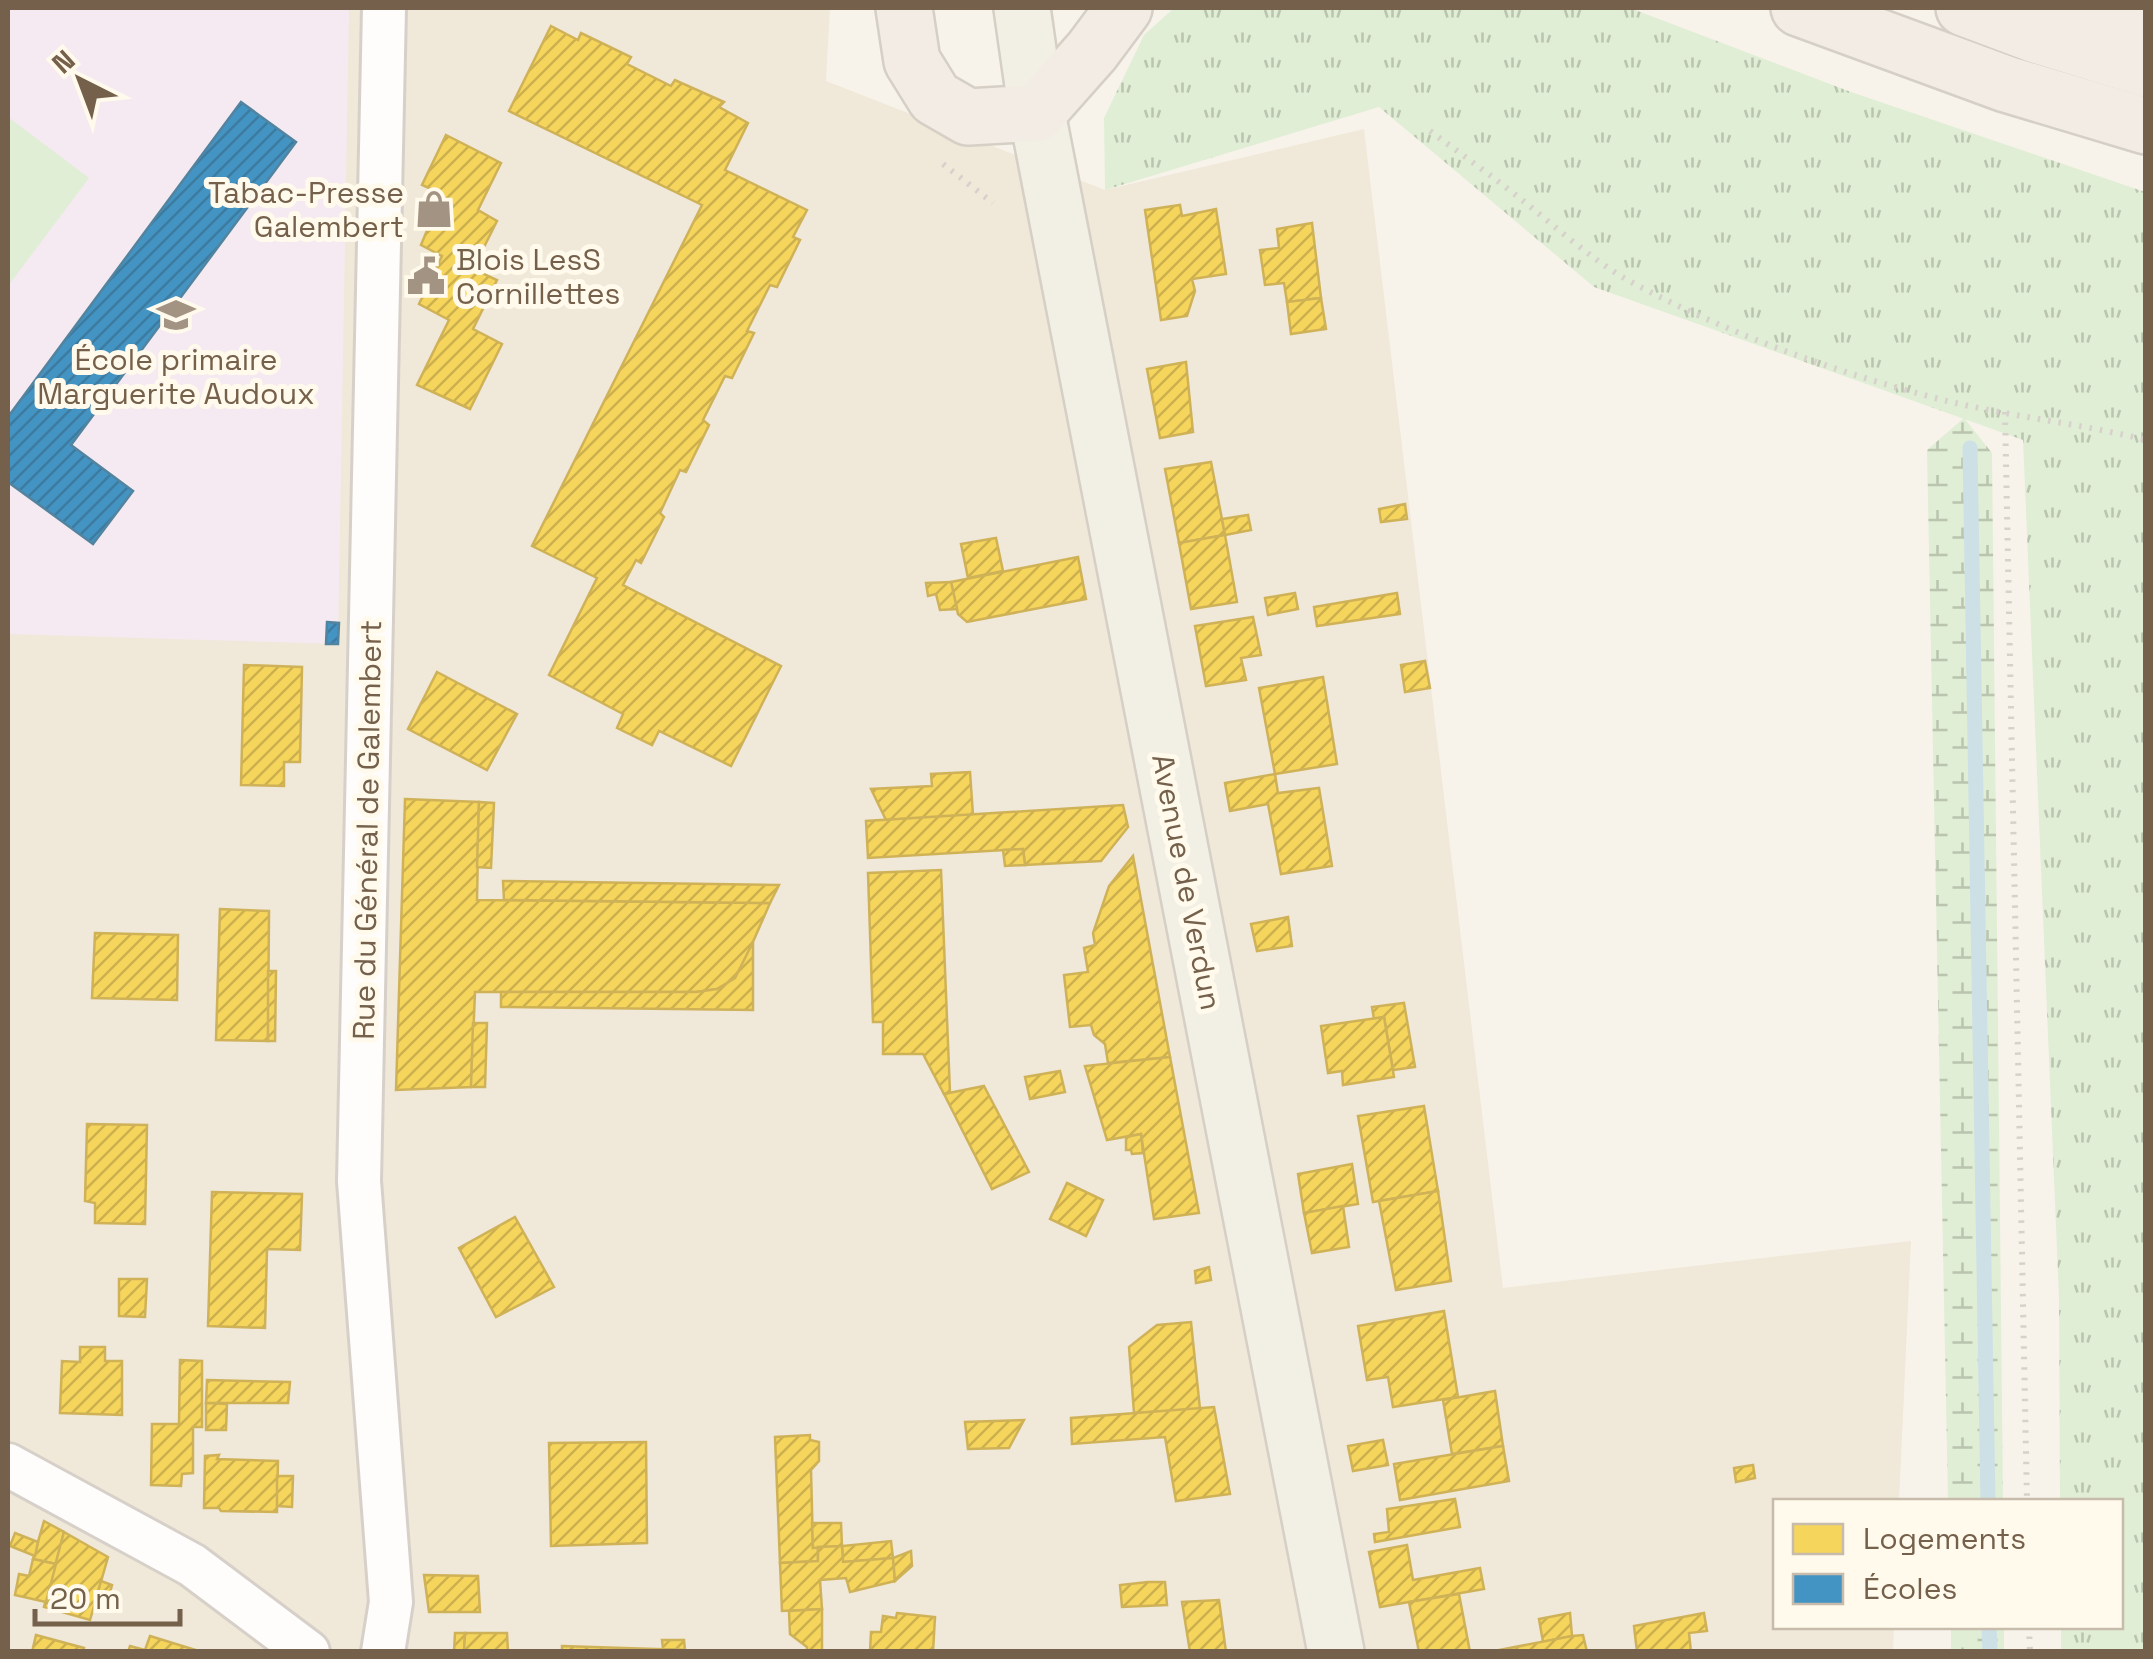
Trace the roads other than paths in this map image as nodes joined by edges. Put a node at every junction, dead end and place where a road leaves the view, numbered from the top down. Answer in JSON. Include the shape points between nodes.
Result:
{"nodes":[{"id":1,"x":384,"y":8,"type":"edge"},
{"id":2,"x":904,"y":8,"type":"edge"},
{"id":3,"x":1022,"y":8,"type":"edge"},
{"id":4,"x":1124,"y":8,"type":"edge"},
{"id":5,"x":1799,"y":8,"type":"edge"},
{"id":6,"x":1964,"y":8,"type":"edge"},
{"id":7,"x":2072,"y":8,"type":"edge"},
{"id":8,"x":2146,"y":24,"type":"edge"},
{"id":9,"x":2146,"y":68,"type":"edge"},
{"id":10,"x":1037,"y":113,"type":"junction"},
{"id":11,"x":2146,"y":126,"type":"edge"},
{"id":12,"x":8,"y":1466,"type":"edge"},
{"id":13,"x":308,"y":1652,"type":"edge"},
{"id":14,"x":383,"y":1652,"type":"edge"},
{"id":15,"x":1336,"y":1652,"type":"edge"}],
"edges":[{"from":1,"to":14,"type":"street","name":"Rue du Général de Galembert","via":[[359,1181],[391,1602]]},
{"from":2,"to":10,"type":"highway","via":[[912,61],[935,98],[968,116]]},
{"from":3,"to":10,"type":"main road","name":"Avenue de Verdun"},
{"from":4,"to":10,"type":"highway"},
{"from":5,"to":11,"type":"highway","via":[[2006,84]]},
{"from":6,"to":9,"type":"highway"},
{"from":7,"to":8,"type":"highway"},
{"from":10,"to":15,"type":"main road","name":"Avenue de Verdun"},
{"from":12,"to":13,"type":"street","via":[[192,1564]]}]}
